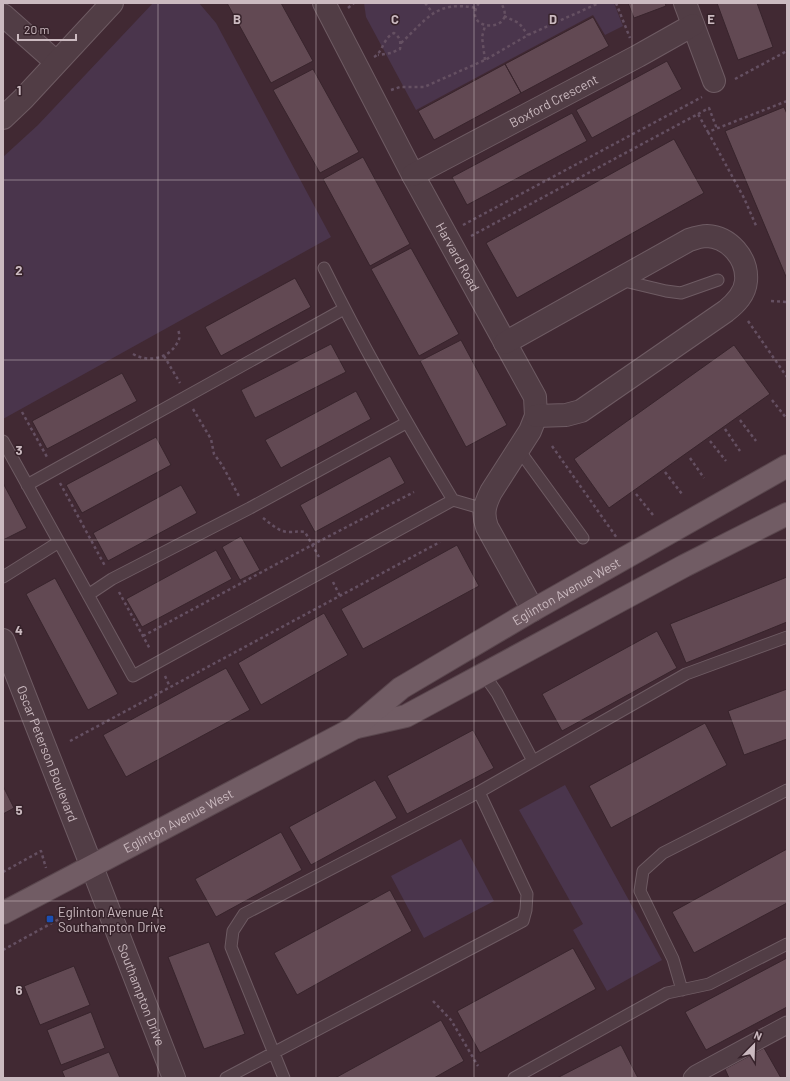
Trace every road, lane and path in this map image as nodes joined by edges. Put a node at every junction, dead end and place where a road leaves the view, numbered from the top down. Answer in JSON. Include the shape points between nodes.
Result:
{"nodes":[{"id":1,"x":112,"y":3,"type":"edge"},
{"id":2,"x":324,"y":3,"type":"edge"},
{"id":3,"x":425,"y":3,"type":"edge"},
{"id":4,"x":479,"y":3,"type":"edge"},
{"id":5,"x":501,"y":3,"type":"edge"},
{"id":6,"x":599,"y":3,"type":"edge"},
{"id":7,"x":616,"y":3,"type":"edge"},
{"id":8,"x":685,"y":3,"type":"edge"},
{"id":9,"x":476,"y":8,"type":"junction"},
{"id":10,"x":433,"y":13,"type":"junction"},
{"id":11,"x":3,"y":15,"type":"edge"},
{"id":12,"x":504,"y":16,"type":"junction"},
{"id":13,"x":692,"y":25,"type":"junction"},
{"id":14,"x":485,"y":26,"type":"junction"},
{"id":15,"x":528,"y":35,"type":"junction"},
{"id":16,"x":401,"y":43,"type":"junction"},
{"id":17,"x":787,"y":51,"type":"edge"},
{"id":18,"x":378,"y":55,"type":"junction"},
{"id":19,"x":638,"y":56,"type":"junction"},
{"id":20,"x":485,"y":60,"type":"junction"},
{"id":21,"x":56,"y":62,"type":"junction"},
{"id":22,"x":356,"y":66,"type":"junction"},
{"id":23,"x":716,"y":86,"type":"junction"},
{"id":24,"x":372,"y":96,"type":"junction"},
{"id":25,"x":787,"y":101,"type":"edge"},
{"id":26,"x":698,"y":114,"type":"junction"},
{"id":27,"x":3,"y":118,"type":"edge"},
{"id":28,"x":717,"y":129,"type":"junction"},
{"id":29,"x":708,"y":132,"type":"junction"},
{"id":30,"x":413,"y":176,"type":"junction"},
{"id":31,"x":757,"y":228,"type":"dead end"},
{"id":32,"x":446,"y":234,"type":"junction"},
{"id":33,"x":471,"y":236,"type":"dead end"},
{"id":34,"x":324,"y":268,"type":"dead end"},
{"id":35,"x":618,"y":279,"type":"junction"},
{"id":36,"x":718,"y":280,"type":"dead end"},
{"id":37,"x":771,"y":301,"type":"dead end"},
{"id":38,"x":787,"y":302,"type":"edge"},
{"id":39,"x":344,"y":308,"type":"junction"},
{"id":40,"x":748,"y":321,"type":"dead end"},
{"id":41,"x":178,"y":330,"type":"dead end"},
{"id":42,"x":505,"y":343,"type":"junction"},
{"id":43,"x":133,"y":354,"type":"dead end"},
{"id":44,"x":164,"y":356,"type":"junction"},
{"id":45,"x":787,"y":377,"type":"edge"},
{"id":46,"x":186,"y":396,"type":"junction"},
{"id":47,"x":772,"y":400,"type":"dead end"},
{"id":48,"x":22,"y":412,"type":"dead end"},
{"id":49,"x":536,"y":416,"type":"junction"},
{"id":50,"x":740,"y":420,"type":"dead end"},
{"id":51,"x":787,"y":420,"type":"edge"},
{"id":52,"x":406,"y":423,"type":"junction"},
{"id":53,"x":725,"y":428,"type":"dead end"},
{"id":54,"x":3,"y":441,"type":"edge"},
{"id":55,"x":710,"y":441,"type":"dead end"},
{"id":56,"x":756,"y":441,"type":"dead end"},
{"id":57,"x":552,"y":446,"type":"dead end"},
{"id":58,"x":519,"y":450,"type":"junction"},
{"id":59,"x":740,"y":452,"type":"dead end"},
{"id":60,"x":690,"y":458,"type":"dead end"},
{"id":61,"x":726,"y":461,"type":"dead end"},
{"id":62,"x":787,"y":466,"type":"edge"},
{"id":63,"x":54,"y":470,"type":"junction"},
{"id":64,"x":665,"y":472,"type":"dead end"},
{"id":65,"x":704,"y":478,"type":"dead end"},
{"id":66,"x":27,"y":485,"type":"junction"},
{"id":67,"x":414,"y":492,"type":"dead end"},
{"id":68,"x":636,"y":494,"type":"dead end"},
{"id":69,"x":682,"y":494,"type":"dead end"},
{"id":70,"x":453,"y":500,"type":"junction"},
{"id":71,"x":250,"y":508,"type":"junction"},
{"id":72,"x":484,"y":509,"type":"junction"},
{"id":73,"x":787,"y":514,"type":"edge"},
{"id":74,"x":653,"y":515,"type":"dead end"},
{"id":75,"x":583,"y":538,"type":"dead end"},
{"id":76,"x":617,"y":538,"type":"dead end"},
{"id":77,"x":59,"y":542,"type":"junction"},
{"id":78,"x":440,"y":542,"type":"dead end"},
{"id":79,"x":312,"y":545,"type":"junction"},
{"id":80,"x":326,"y":570,"type":"junction"},
{"id":81,"x":3,"y":577,"type":"edge"},
{"id":82,"x":112,"y":579,"type":"junction"},
{"id":83,"x":88,"y":595,"type":"junction"},
{"id":84,"x":340,"y":596,"type":"junction"},
{"id":85,"x":533,"y":610,"type":"junction"},
{"id":86,"x":143,"y":636,"type":"junction"},
{"id":87,"x":787,"y":637,"type":"edge"},
{"id":88,"x":3,"y":640,"type":"edge"},
{"id":89,"x":157,"y":662,"type":"junction"},
{"id":90,"x":483,"y":673,"type":"junction"},
{"id":91,"x":170,"y":687,"type":"junction"},
{"id":92,"x":354,"y":728,"type":"junction"},
{"id":93,"x":70,"y":741,"type":"dead end"},
{"id":94,"x":533,"y":761,"type":"junction"},
{"id":95,"x":787,"y":790,"type":"edge"},
{"id":96,"x":478,"y":792,"type":"junction"},
{"id":97,"x":41,"y":851,"type":"dead end"},
{"id":98,"x":92,"y":867,"type":"junction"},
{"id":99,"x":3,"y":872,"type":"edge"},
{"id":100,"x":3,"y":913,"type":"edge"},
{"id":101,"x":61,"y":918,"type":"dead end"},
{"id":102,"x":787,"y":944,"type":"edge"},
{"id":103,"x":3,"y":950,"type":"edge"},
{"id":104,"x":682,"y":990,"type":"junction"},
{"id":105,"x":433,"y":1001,"type":"dead end"},
{"id":106,"x":787,"y":1024,"type":"edge"},
{"id":107,"x":274,"y":1053,"type":"junction"},
{"id":108,"x":478,"y":1066,"type":"dead end"},
{"id":109,"x":174,"y":1078,"type":"edge"},
{"id":110,"x":226,"y":1078,"type":"edge"},
{"id":111,"x":284,"y":1078,"type":"edge"},
{"id":112,"x":514,"y":1078,"type":"edge"},
{"id":113,"x":692,"y":1078,"type":"edge"}],
"edges":[{"from":1,"to":21,"type":"street"},
{"from":2,"to":22,"type":"street","name":"Harvard Road"},
{"from":3,"to":10,"type":"path"},
{"from":4,"to":9,"type":"path"},
{"from":5,"to":12,"type":"path"},
{"from":6,"to":15,"type":"path"},
{"from":7,"to":19,"type":"path"},
{"from":8,"to":13,"type":"street"},
{"from":9,"to":10,"type":"path","via":[[449,6]]},
{"from":9,"to":14,"type":"path","via":[[479,22]]},
{"from":10,"to":16,"type":"path"},
{"from":11,"to":21,"type":"street"},
{"from":12,"to":14,"type":"path","via":[[500,23],[493,27]]},
{"from":12,"to":15,"type":"path","via":[[519,23]]},
{"from":13,"to":19,"type":"street","name":"Boxford Crescent"},
{"from":13,"to":23,"type":"street"},
{"from":14,"to":20,"type":"path","via":[[482,37]]},
{"from":15,"to":20,"type":"path"},
{"from":16,"to":18,"type":"path","via":[[400,49]]},
{"from":16,"to":18,"type":"path","via":[[398,36],[388,36]]},
{"from":17,"to":23,"type":"path"},
{"from":18,"to":22,"type":"path"},
{"from":19,"to":30,"type":"street","name":"Boxford Crescent"},
{"from":20,"to":24,"type":"path","via":[[424,87],[400,87]]},
{"from":21,"to":27,"type":"street"},
{"from":22,"to":24,"type":"street","name":"Harvard Road"},
{"from":23,"to":32,"type":"path"},
{"from":24,"to":30,"type":"street","name":"Harvard Road"},
{"from":25,"to":28,"type":"path"},
{"from":26,"to":28,"type":"path","via":[[709,108]]},
{"from":26,"to":29,"type":"path"},
{"from":26,"to":33,"type":"path"},
{"from":28,"to":29,"type":"path"},
{"from":29,"to":31,"type":"path","via":[[744,198]]},
{"from":30,"to":32,"type":"street","name":"Harvard Road"},
{"from":32,"to":42,"type":"street","name":"Harvard Road"},
{"from":34,"to":39,"type":"lane"},
{"from":35,"to":36,"type":"lane","via":[[681,293]]},
{"from":35,"to":42,"type":"street"},
{"from":35,"to":49,"type":"street","via":[[689,240],[706,236],[720,239],[733,246],[746,272],[746,280],[737,302],[581,411],[566,415]]},
{"from":37,"to":38,"type":"path"},
{"from":39,"to":46,"type":"lane"},
{"from":39,"to":52,"type":"lane"},
{"from":40,"to":45,"type":"path"},
{"from":41,"to":44,"type":"path","via":[[179,339],[173,350]]},
{"from":42,"to":49,"type":"street","name":"Harvard Road","via":[[534,397]]},
{"from":43,"to":44,"type":"path","via":[[150,359]]},
{"from":44,"to":46,"type":"path"},
{"from":46,"to":63,"type":"lane"},
{"from":46,"to":71,"type":"path","via":[[211,439],[214,454],[240,498]]},
{"from":47,"to":51,"type":"path"},
{"from":48,"to":63,"type":"path"},
{"from":49,"to":58,"type":"street"},
{"from":50,"to":56,"type":"path"},
{"from":52,"to":70,"type":"lane"},
{"from":52,"to":71,"type":"lane"},
{"from":53,"to":59,"type":"path"},
{"from":54,"to":66,"type":"lane"},
{"from":55,"to":61,"type":"path"},
{"from":57,"to":76,"type":"path"},
{"from":58,"to":72,"type":"street","via":[[491,492]]},
{"from":58,"to":75,"type":"lane"},
{"from":60,"to":65,"type":"path"},
{"from":62,"to":85,"type":"main road","name":"Eglinton Avenue West"},
{"from":63,"to":66,"type":"lane"},
{"from":63,"to":82,"type":"path"},
{"from":64,"to":69,"type":"path"},
{"from":66,"to":77,"type":"lane"},
{"from":67,"to":79,"type":"path"},
{"from":68,"to":74,"type":"path"},
{"from":70,"to":72,"type":"lane"},
{"from":70,"to":80,"type":"lane"},
{"from":71,"to":79,"type":"path","via":[[279,530],[305,532]]},
{"from":71,"to":82,"type":"lane"},
{"from":72,"to":85,"type":"street","via":[[486,527]]},
{"from":73,"to":90,"type":"main road","name":"Eglinton Avenue West"},
{"from":77,"to":81,"type":"lane"},
{"from":77,"to":83,"type":"lane"},
{"from":78,"to":84,"type":"path"},
{"from":79,"to":80,"type":"path"},
{"from":79,"to":86,"type":"path"},
{"from":80,"to":84,"type":"path"},
{"from":80,"to":89,"type":"lane"},
{"from":82,"to":83,"type":"lane"},
{"from":82,"to":86,"type":"path"},
{"from":83,"to":89,"type":"lane","via":[[133,676]]},
{"from":84,"to":91,"type":"path"},
{"from":85,"to":92,"type":"main road","name":"Eglinton Avenue West","via":[[401,688]]},
{"from":86,"to":89,"type":"path"},
{"from":87,"to":94,"type":"lane","via":[[686,674]]},
{"from":88,"to":98,"type":"street","name":"Oscar Peterson Boulevard"},
{"from":89,"to":91,"type":"path"},
{"from":90,"to":92,"type":"main road","name":"Eglinton Avenue West","via":[[406,716]]},
{"from":90,"to":94,"type":"lane","via":[[497,693]]},
{"from":91,"to":93,"type":"path"},
{"from":92,"to":98,"type":"main road","name":"Eglinton Avenue West"},
{"from":94,"to":96,"type":"lane"},
{"from":95,"to":104,"type":"lane","via":[[663,854],[643,871],[640,891],[673,959]]},
{"from":96,"to":107,"type":"lane","via":[[244,914],[233,931],[231,947]]},
{"from":96,"to":107,"type":"lane","via":[[527,894],[523,921]]},
{"from":97,"to":99,"type":"path"},
{"from":98,"to":100,"type":"main road","name":"Eglinton Avenue West"},
{"from":98,"to":109,"type":"street","name":"Southampton Drive"},
{"from":101,"to":103,"type":"path"},
{"from":102,"to":104,"type":"lane","via":[[709,984]]},
{"from":104,"to":112,"type":"lane","via":[[667,994]]},
{"from":105,"to":108,"type":"path","via":[[451,1020]]},
{"from":106,"to":113,"type":"street"},
{"from":107,"to":110,"type":"lane"},
{"from":107,"to":111,"type":"lane"}]}
